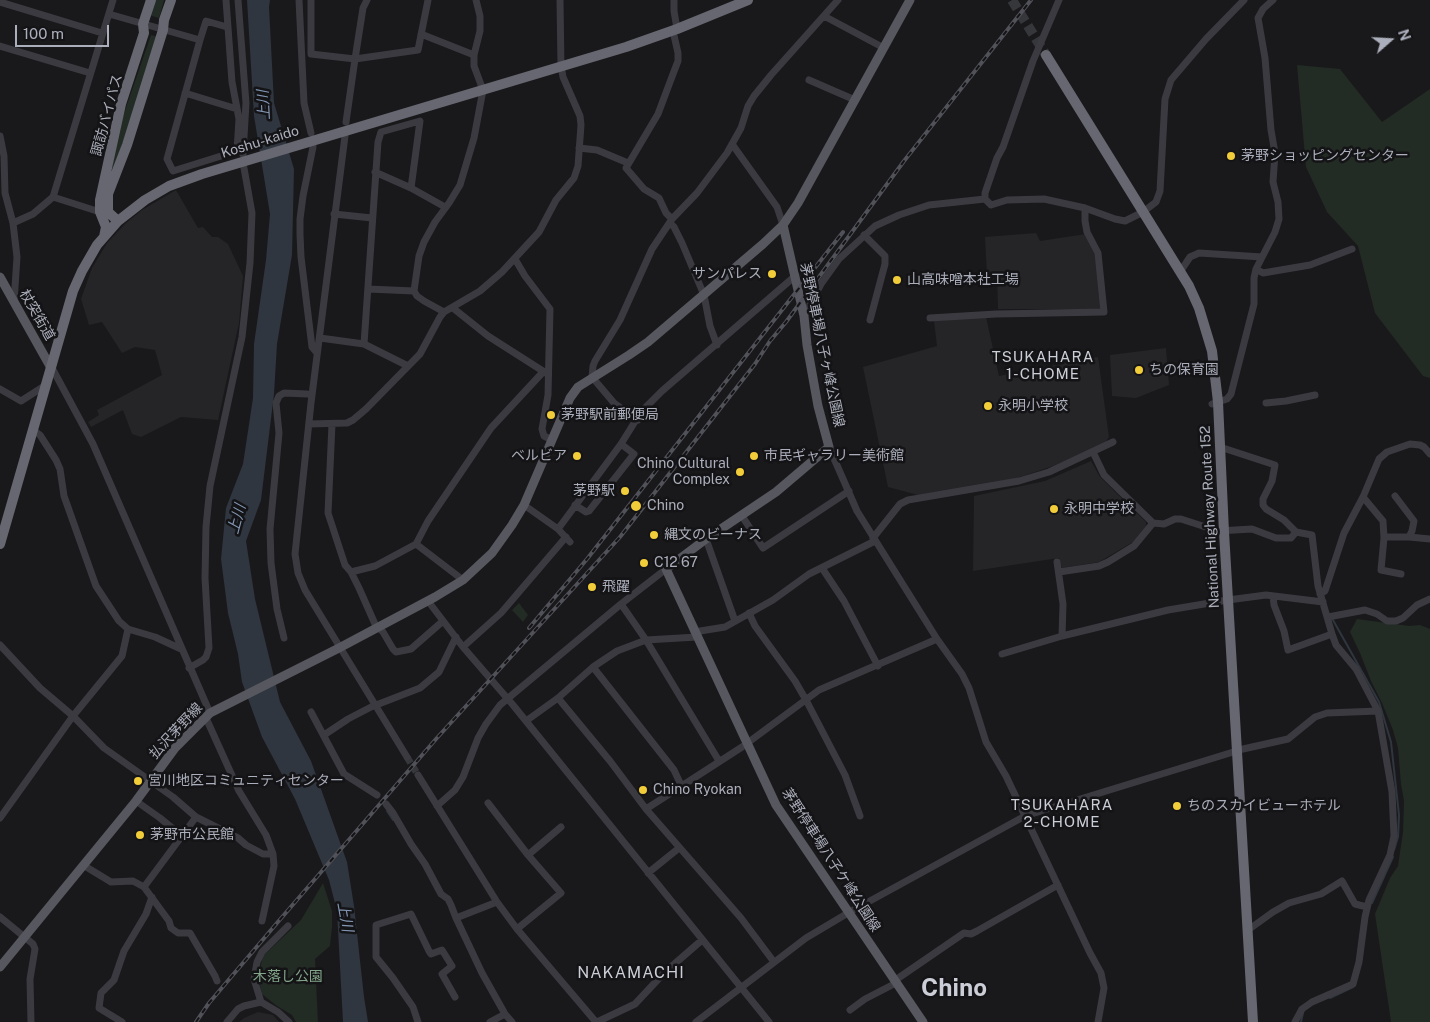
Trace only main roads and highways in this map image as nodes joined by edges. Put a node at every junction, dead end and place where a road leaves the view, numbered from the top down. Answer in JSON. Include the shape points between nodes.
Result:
{"nodes":[{"id":1,"x":151,"y":0,"type":"edge"},
{"id":2,"x":171,"y":0,"type":"edge"},
{"id":3,"x":748,"y":0,"type":"edge"},
{"id":4,"x":910,"y":0,"type":"edge"},
{"id":5,"x":1046,"y":55,"type":"tunnel mouth"},
{"id":6,"x":118,"y":222,"type":"junction"},
{"id":7,"x":783,"y":225,"type":"junction"},
{"id":8,"x":104,"y":238,"type":"junction"},
{"id":9,"x":0,"y":277,"type":"edge"},
{"id":10,"x":50,"y":366,"type":"junction"},
{"id":11,"x":0,"y":544,"type":"edge"},
{"id":12,"x":666,"y":569,"type":"joint"},
{"id":13,"x":0,"y":967,"type":"edge"},
{"id":14,"x":923,"y":1022,"type":"edge"},
{"id":15,"x":1253,"y":1022,"type":"edge"}],
"edges":[{"from":1,"to":8,"type":"highway","name":"諏訪バイパス","via":[[102,192],[100,212],[106,227]]},
{"from":2,"to":6,"type":"highway","name":"諏訪バイパス","via":[[128,145],[108,194],[108,212]]},
{"from":3,"to":6,"type":"highway","name":"Koshu-kaido","via":[[675,30],[202,174],[169,186]]},
{"from":4,"to":7,"type":"main road"},
{"from":5,"to":15,"type":"highway","name":"National Highway Route 152","via":[[1180,272],[1199,308],[1209,338],[1220,447]]},
{"from":6,"to":8,"type":"highway","name":"Koshu-kaido"},
{"from":7,"to":12,"type":"main road","name":"茅野停車場八子ヶ峰公園線","via":[[829,447],[787,483]]},
{"from":7,"to":13,"type":"main road","name":"払沢茅野線","via":[[648,342],[578,387],[570,398],[524,505],[492,553],[463,580],[208,715],[175,748],[136,801]]},
{"from":8,"to":10,"type":"highway","name":"Koshu-kaido","via":[[90,255],[73,291]]},
{"from":9,"to":10,"type":"main road","name":"杖突街道"},
{"from":10,"to":11,"type":"highway","name":"Koshu-kaido"},
{"from":12,"to":14,"type":"main road","name":"茅野停車場八子ケ峰公園線","via":[[776,805]]}]}
